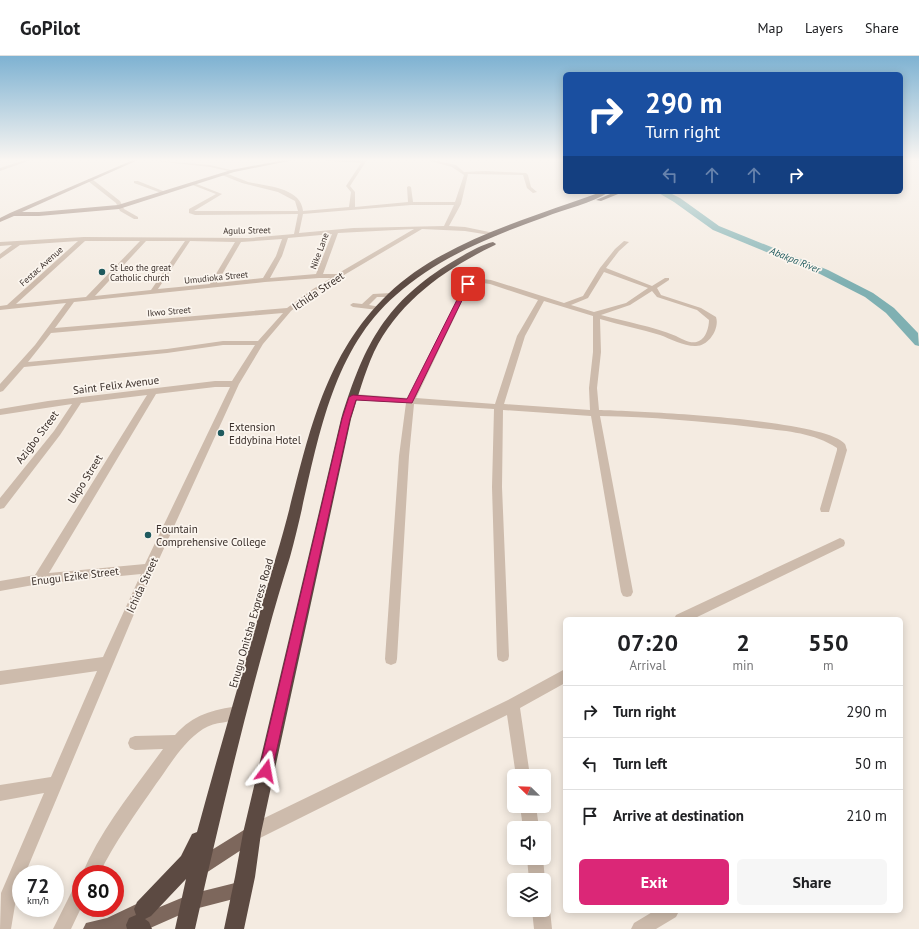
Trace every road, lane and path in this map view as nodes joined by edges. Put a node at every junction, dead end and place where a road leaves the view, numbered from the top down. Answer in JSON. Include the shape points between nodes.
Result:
{"nodes":[{"id":1,"x":42,"y":201,"type":"edge"},
{"id":2,"x":116,"y":201,"type":"edge"},
{"id":3,"x":141,"y":201,"type":"edge"},
{"id":4,"x":207,"y":201,"type":"edge"},
{"id":5,"x":297,"y":201,"type":"edge"},
{"id":6,"x":352,"y":201,"type":"edge"},
{"id":7,"x":459,"y":201,"type":"edge"},
{"id":8,"x":583,"y":201,"type":"edge"},
{"id":9,"x":598,"y":201,"type":"edge"},
{"id":10,"x":411,"y":203,"type":"joint"},
{"id":11,"x":458,"y":204,"type":"junction"},
{"id":12,"x":120,"y":207,"type":"junction"},
{"id":13,"x":352,"y":208,"type":"junction"},
{"id":14,"x":300,"y":212,"type":"junction"},
{"id":15,"x":12,"y":214,"type":"junction"},
{"id":16,"x":136,"y":218,"type":"dead end"},
{"id":17,"x":0,"y":220,"type":"edge"},
{"id":18,"x":446,"y":227,"type":"junction"},
{"id":19,"x":420,"y":228,"type":"junction"},
{"id":20,"x":336,"y":232,"type":"junction"},
{"id":21,"x":296,"y":235,"type":"junction"},
{"id":22,"x":494,"y":235,"type":"junction"},
{"id":23,"x":285,"y":237,"type":"junction"},
{"id":24,"x":84,"y":239,"type":"junction"},
{"id":25,"x":145,"y":239,"type":"junction"},
{"id":26,"x":189,"y":239,"type":"junction"},
{"id":27,"x":239,"y":240,"type":"junction"},
{"id":28,"x":626,"y":242,"type":"dead end"},
{"id":29,"x":18,"y":243,"type":"junction"},
{"id":30,"x":0,"y":244,"type":"edge"},
{"id":31,"x":0,"y":257,"type":"edge"},
{"id":32,"x":602,"y":269,"type":"junction"},
{"id":33,"x":320,"y":276,"type":"junction"},
{"id":34,"x":339,"y":276,"type":"junction"},
{"id":35,"x":667,"y":279,"type":"dead end"},
{"id":36,"x":265,"y":280,"type":"junction"},
{"id":37,"x":212,"y":286,"type":"junction"},
{"id":38,"x":653,"y":288,"type":"junction"},
{"id":39,"x":153,"y":292,"type":"junction"},
{"id":40,"x":391,"y":295,"type":"junction"},
{"id":41,"x":542,"y":298,"type":"junction"},
{"id":42,"x":88,"y":299,"type":"junction"},
{"id":43,"x":71,"y":301,"type":"junction"},
{"id":44,"x":353,"y":305,"type":"dead end"},
{"id":45,"x":565,"y":305,"type":"junction"},
{"id":46,"x":9,"y":306,"type":"junction"},
{"id":47,"x":364,"y":306,"type":"junction"},
{"id":48,"x":0,"y":308,"type":"edge"},
{"id":49,"x":378,"y":308,"type":"junction"},
{"id":50,"x":289,"y":310,"type":"junction"},
{"id":51,"x":596,"y":314,"type":"junction"},
{"id":52,"x":50,"y":331,"type":"junction"},
{"id":53,"x":260,"y":343,"type":"junction"},
{"id":54,"x":22,"y":365,"type":"junction"},
{"id":55,"x":235,"y":384,"type":"junction"},
{"id":56,"x":0,"y":389,"type":"edge"},
{"id":57,"x":152,"y":393,"type":"junction"},
{"id":58,"x":353,"y":397,"type":"junction"},
{"id":59,"x":78,"y":401,"type":"junction"},
{"id":60,"x":410,"y":402,"type":"junction"},
{"id":61,"x":499,"y":406,"type":"junction"},
{"id":62,"x":0,"y":412,"type":"edge"},
{"id":63,"x":595,"y":413,"type":"junction"},
{"id":64,"x":0,"y":505,"type":"edge"},
{"id":65,"x":825,"y":509,"type":"dead end"},
{"id":66,"x":840,"y":543,"type":"dead end"},
{"id":67,"x":150,"y":568,"type":"junction"},
{"id":68,"x":39,"y":579,"type":"junction"},
{"id":69,"x":0,"y":586,"type":"edge"},
{"id":70,"x":627,"y":592,"type":"dead end"},
{"id":71,"x":684,"y":617,"type":"edge"},
{"id":72,"x":503,"y":656,"type":"dead end"},
{"id":73,"x":391,"y":659,"type":"dead end"},
{"id":74,"x":108,"y":663,"type":"junction"},
{"id":75,"x":563,"y":677,"type":"edge"},
{"id":76,"x":0,"y":678,"type":"edge"},
{"id":77,"x":513,"y":705,"type":"junction"},
{"id":78,"x":239,"y":713,"type":"junction"},
{"id":79,"x":179,"y":742,"type":"junction"},
{"id":80,"x":134,"y":743,"type":"dead end"},
{"id":81,"x":522,"y":769,"type":"edge"},
{"id":82,"x":57,"y":783,"type":"junction"},
{"id":83,"x":0,"y":794,"type":"edge"},
{"id":84,"x":211,"y":815,"type":"junction"},
{"id":85,"x":252,"y":832,"type":"junction"},
{"id":86,"x":95,"y":865,"type":"edge"},
{"id":87,"x":198,"y":868,"type":"junction"},
{"id":88,"x":243,"y":889,"type":"junction"},
{"id":89,"x":192,"y":902,"type":"junction"},
{"id":90,"x":72,"y":909,"type":"edge"},
{"id":91,"x":667,"y":913,"type":"edge"},
{"id":92,"x":542,"y":917,"type":"edge"},
{"id":93,"x":137,"y":923,"type":"edge"},
{"id":94,"x":105,"y":928,"type":"edge"},
{"id":95,"x":2,"y":929,"type":"edge"},
{"id":96,"x":62,"y":929,"type":"edge"},
{"id":97,"x":185,"y":929,"type":"edge"},
{"id":98,"x":234,"y":929,"type":"edge"},
{"id":99,"x":543,"y":929,"type":"edge"},
{"id":100,"x":640,"y":929,"type":"edge"}],
"edges":[{"from":1,"to":15,"type":"street"},
{"from":2,"to":12,"type":"street"},
{"from":3,"to":12,"type":"street"},
{"from":4,"to":14,"type":"street","via":[[191,212]]},
{"from":5,"to":14,"type":"street","via":[[300,203]]},
{"from":6,"to":13,"type":"street"},
{"from":7,"to":11,"type":"street"},
{"from":8,"to":22,"type":"highway","name":"Enugu Onitsha Express Road"},
{"from":9,"to":58,"type":"highway","via":[[492,244],[436,276],[406,302],[378,338],[367,358]]},
{"from":10,"to":11,"type":"street"},
{"from":10,"to":13,"type":"street"},
{"from":11,"to":18,"type":"street"},
{"from":12,"to":15,"type":"street"},
{"from":12,"to":16,"type":"street"},
{"from":13,"to":14,"type":"street"},
{"from":14,"to":21,"type":"street","via":[[301,221]]},
{"from":15,"to":17,"type":"street"},
{"from":18,"to":19,"type":"street","name":"Agulu Street"},
{"from":18,"to":22,"type":"street","name":"Agulu Street"},
{"from":19,"to":20,"type":"street","name":"Agulu Street"},
{"from":19,"to":34,"type":"street","name":"Ichida Street"},
{"from":20,"to":21,"type":"street","name":"Agulu Street"},
{"from":20,"to":33,"type":"street","name":"Nike Lane"},
{"from":21,"to":23,"type":"street","name":"Agulu Street"},
{"from":22,"to":40,"type":"highway","name":"Enugu Onitsha Express Road","via":[[440,260]]},
{"from":23,"to":27,"type":"street","name":"Agulu Street"},
{"from":23,"to":36,"type":"street","via":[[279,256]]},
{"from":24,"to":25,"type":"street","name":"Agulu Street"},
{"from":24,"to":29,"type":"street","name":"Agulu Street"},
{"from":24,"to":46,"type":"street","name":"Festac Avenue"},
{"from":25,"to":26,"type":"street","name":"Agulu Street"},
{"from":25,"to":42,"type":"street"},
{"from":26,"to":27,"type":"street","name":"Agulu Street"},
{"from":26,"to":39,"type":"street"},
{"from":27,"to":37,"type":"street"},
{"from":28,"to":32,"type":"street"},
{"from":29,"to":30,"type":"street","name":"Agulu Street"},
{"from":29,"to":31,"type":"street"},
{"from":32,"to":38,"type":"street"},
{"from":32,"to":45,"type":"street","via":[[586,296]]},
{"from":33,"to":34,"type":"street","name":"Umudioka Street"},
{"from":33,"to":36,"type":"street","name":"Umudioka Street"},
{"from":34,"to":50,"type":"street","name":"Ichida Street"},
{"from":35,"to":38,"type":"street"},
{"from":36,"to":37,"type":"street","name":"Umudioka Street"},
{"from":37,"to":39,"type":"street","name":"Umudioka Street"},
{"from":38,"to":51,"type":"street","via":[[628,304]]},
{"from":38,"to":51,"type":"street","via":[[659,296],[699,309],[712,318],[711,331],[702,342],[688,342]]},
{"from":39,"to":42,"type":"street","name":"Umudioka Street"},
{"from":40,"to":47,"type":"street","via":[[375,295]]},
{"from":40,"to":49,"type":"highway","name":"Enugu Onitsha Express Road"},
{"from":41,"to":45,"type":"street"},
{"from":41,"to":60,"type":"street","via":[[482,280],[468,284]]},
{"from":41,"to":61,"type":"street","via":[[521,336]]},
{"from":42,"to":43,"type":"street","name":"Umudioka Street"},
{"from":43,"to":46,"type":"street","name":"Umudioka Street"},
{"from":43,"to":52,"type":"street"},
{"from":44,"to":47,"type":"street"},
{"from":45,"to":51,"type":"street"},
{"from":46,"to":48,"type":"street","name":"Umudioka Street"},
{"from":47,"to":49,"type":"street"},
{"from":49,"to":78,"type":"highway","name":"Enugu Onitsha Express Road","via":[[355,337],[340,362],[326,395],[289,538]]},
{"from":50,"to":52,"type":"street","name":"Ikwo Street"},
{"from":50,"to":53,"type":"street","name":"Ichida Street"},
{"from":51,"to":63,"type":"street","via":[[597,352],[593,388]]},
{"from":52,"to":54,"type":"street"},
{"from":53,"to":54,"type":"street","via":[[223,343]]},
{"from":53,"to":55,"type":"street","name":"Ichida Street"},
{"from":54,"to":56,"type":"street"},
{"from":55,"to":57,"type":"street","name":"Saint Felix Avenue","via":[[215,384]]},
{"from":55,"to":67,"type":"street","name":"Ichida Street"},
{"from":57,"to":59,"type":"street","name":"Saint Felix Avenue"},
{"from":57,"to":68,"type":"street","name":"Ukpo Street"},
{"from":58,"to":60,"type":"street"},
{"from":58,"to":85,"type":"highway"},
{"from":59,"to":62,"type":"street","name":"Saint Felix Avenue"},
{"from":59,"to":64,"type":"street","name":"Azigbo Street","via":[[57,433]]},
{"from":60,"to":61,"type":"street"},
{"from":60,"to":73,"type":"street","via":[[404,456]]},
{"from":61,"to":63,"type":"street"},
{"from":61,"to":72,"type":"street","via":[[497,487]]},
{"from":63,"to":65,"type":"street","via":[[634,413],[718,420],[800,430],[819,435],[838,443],[842,450]]},
{"from":63,"to":70,"type":"street"},
{"from":66,"to":71,"type":"street"},
{"from":67,"to":68,"type":"street","name":"Enugu Ezike Street"},
{"from":67,"to":74,"type":"street","name":"Ichida Street"},
{"from":68,"to":69,"type":"street","name":"Enugu Ezike Street"},
{"from":74,"to":76,"type":"street"},
{"from":74,"to":82,"type":"street","name":"Ichida Street"},
{"from":75,"to":77,"type":"street"},
{"from":77,"to":81,"type":"street"},
{"from":77,"to":85,"type":"street"},
{"from":78,"to":79,"type":"street","via":[[206,720],[193,728]]},
{"from":78,"to":84,"type":"highway","name":"Enugu Onitsha Express Road"},
{"from":79,"to":80,"type":"street"},
{"from":79,"to":86,"type":"street","via":[[111,835]]},
{"from":82,"to":83,"type":"street"},
{"from":82,"to":95,"type":"street","name":"Ichida Street","via":[[9,893]]},
{"from":84,"to":87,"type":"highway","name":"Enugu Onitsha Express Road"},
{"from":84,"to":93,"type":"highway","via":[[188,862]]},
{"from":85,"to":87,"type":"main road"},
{"from":85,"to":88,"type":"highway"},
{"from":87,"to":89,"type":"highway","name":"Enugu Onitsha Express Road"},
{"from":87,"to":93,"type":"main road"},
{"from":88,"to":89,"type":"main road"},
{"from":88,"to":98,"type":"highway"},
{"from":89,"to":93,"type":"main road"},
{"from":89,"to":97,"type":"highway","name":"Enugu Onitsha Express Road"},
{"from":90,"to":96,"type":"street"},
{"from":91,"to":100,"type":"street"},
{"from":92,"to":99,"type":"street"},
{"from":93,"to":94,"type":"main road"}]}
